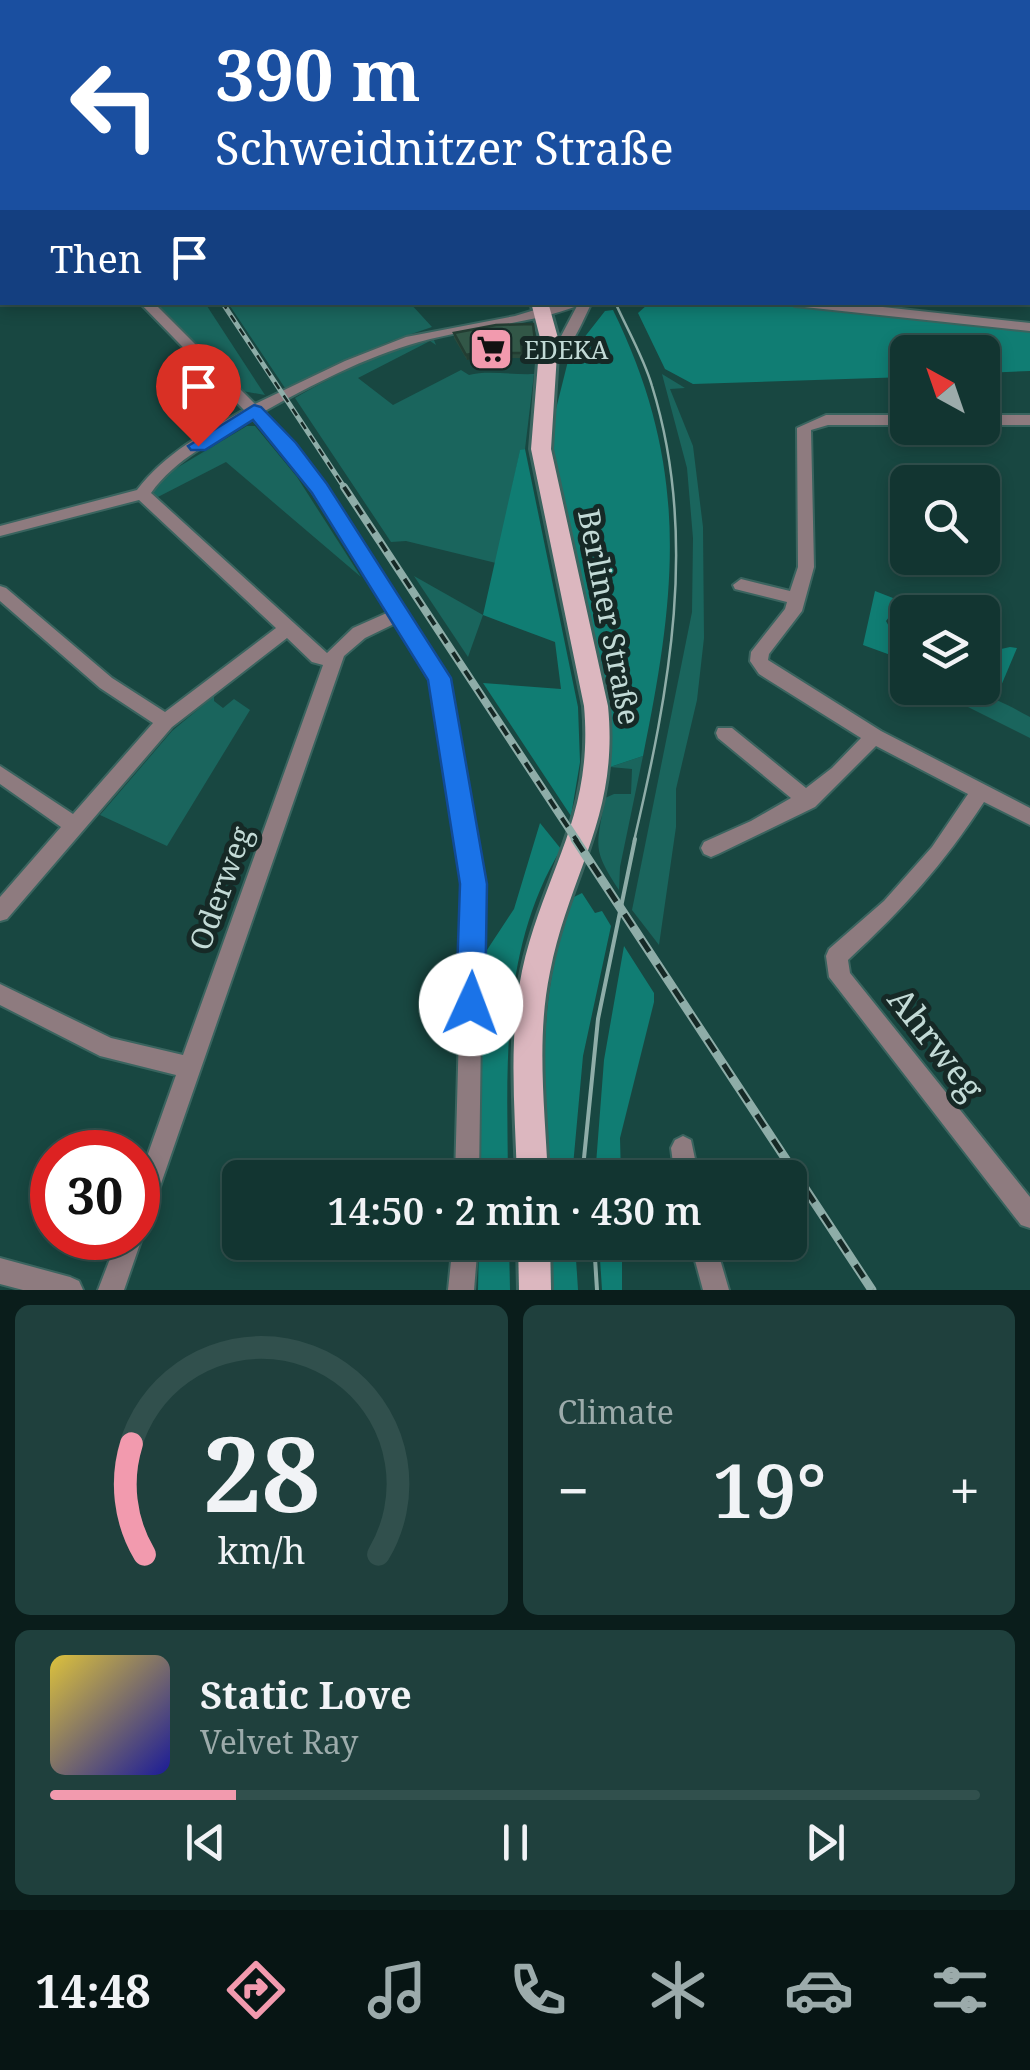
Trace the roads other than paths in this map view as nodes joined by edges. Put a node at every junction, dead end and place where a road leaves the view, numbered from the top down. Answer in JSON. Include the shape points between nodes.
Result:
{"nodes":[{"id":1,"x":148,"y":305,"type":"edge"},
{"id":2,"x":584,"y":305,"type":"edge"},
{"id":3,"x":824,"y":305,"type":"edge"},
{"id":4,"x":541,"y":307,"type":"edge"},
{"id":5,"x":1030,"y":326,"type":"edge"},
{"id":6,"x":550,"y":358,"type":"junction"},
{"id":7,"x":254,"y":411,"type":"junction"},
{"id":8,"x":890,"y":420,"type":"edge"},
{"id":9,"x":1000,"y":420,"type":"edge"},
{"id":10,"x":1030,"y":420,"type":"edge"},
{"id":11,"x":142,"y":494,"type":"junction"},
{"id":12,"x":0,"y":531,"type":"edge"},
{"id":13,"x":741,"y":585,"type":"dead end"},
{"id":14,"x":0,"y":592,"type":"edge"},
{"id":15,"x":798,"y":599,"type":"junction"},
{"id":16,"x":400,"y":614,"type":"junction"},
{"id":17,"x":287,"y":629,"type":"junction"},
{"id":18,"x":333,"y":662,"type":"junction"},
{"id":19,"x":165,"y":722,"type":"junction"},
{"id":20,"x":725,"y":733,"type":"dead end"},
{"id":21,"x":874,"y":736,"type":"junction"},
{"id":22,"x":0,"y":774,"type":"edge"},
{"id":23,"x":982,"y":790,"type":"junction"},
{"id":24,"x":808,"y":801,"type":"junction"},
{"id":25,"x":1030,"y":817,"type":"edge"},
{"id":26,"x":76,"y":826,"type":"junction"},
{"id":27,"x":711,"y":848,"type":"dead end"},
{"id":28,"x":0,"y":912,"type":"edge"},
{"id":29,"x":0,"y":994,"type":"edge"},
{"id":30,"x":190,"y":1068,"type":"junction"},
{"id":31,"x":683,"y":1148,"type":"dead end"},
{"id":32,"x":160,"y":1153,"type":"edge"},
{"id":33,"x":467,"y":1160,"type":"edge"},
{"id":34,"x":532,"y":1160,"type":"edge"},
{"id":35,"x":685,"y":1160,"type":"edge"},
{"id":36,"x":1026,"y":1202,"type":"edge"},
{"id":37,"x":122,"y":1260,"type":"edge"},
{"id":38,"x":464,"y":1260,"type":"edge"},
{"id":39,"x":534,"y":1260,"type":"edge"},
{"id":40,"x":707,"y":1260,"type":"edge"},
{"id":41,"x":0,"y":1271,"type":"edge"},
{"id":42,"x":70,"y":1290,"type":"edge"},
{"id":43,"x":111,"y":1290,"type":"edge"},
{"id":44,"x":462,"y":1290,"type":"edge"},
{"id":45,"x":535,"y":1290,"type":"edge"},
{"id":46,"x":716,"y":1290,"type":"edge"}],
"edges":[{"from":1,"to":7,"type":"street"},
{"from":2,"to":6,"type":"street"},
{"from":3,"to":5,"type":"street"},
{"from":4,"to":6,"type":"main road","name":"Berliner Straße"},
{"from":4,"to":7,"type":"street","via":[[412,339]]},
{"from":6,"to":34,"type":"main road","name":"Berliner Straße","via":[[541,449],[599,746],[586,829],[533,985]]},
{"from":7,"to":11,"type":"street","via":[[154,473]]},
{"from":7,"to":16,"type":"street","via":[[320,488]]},
{"from":8,"to":15,"type":"street","via":[[812,422],[804,428],[808,536]]},
{"from":9,"to":10,"type":"street"},
{"from":11,"to":12,"type":"street"},
{"from":11,"to":17,"type":"street"},
{"from":13,"to":15,"type":"street"},
{"from":14,"to":19,"type":"street","via":[[106,683]]},
{"from":15,"to":21,"type":"street","via":[[759,661]]},
{"from":16,"to":18,"type":"street","name":"Oderweg","via":[[344,644]]},
{"from":16,"to":33,"type":"street","via":[[444,692],[473,884]]},
{"from":17,"to":18,"type":"street"},
{"from":17,"to":19,"type":"street"},
{"from":18,"to":30,"type":"street","name":"Oderweg"},
{"from":19,"to":26,"type":"street"},
{"from":20,"to":24,"type":"street"},
{"from":21,"to":23,"type":"street"},
{"from":21,"to":24,"type":"street"},
{"from":22,"to":26,"type":"street"},
{"from":23,"to":25,"type":"street"},
{"from":23,"to":36,"type":"street","name":"Ahrweg","via":[[940,853],[837,956],[840,976]]},
{"from":24,"to":27,"type":"street"},
{"from":26,"to":28,"type":"street"},
{"from":29,"to":30,"type":"street","via":[[108,1048]]},
{"from":30,"to":32,"type":"street","name":"Oderweg"},
{"from":31,"to":35,"type":"street"},
{"from":37,"to":43,"type":"street"},
{"from":38,"to":44,"type":"street"},
{"from":39,"to":45,"type":"main road"},
{"from":40,"to":46,"type":"street"},
{"from":41,"to":42,"type":"street"}]}
